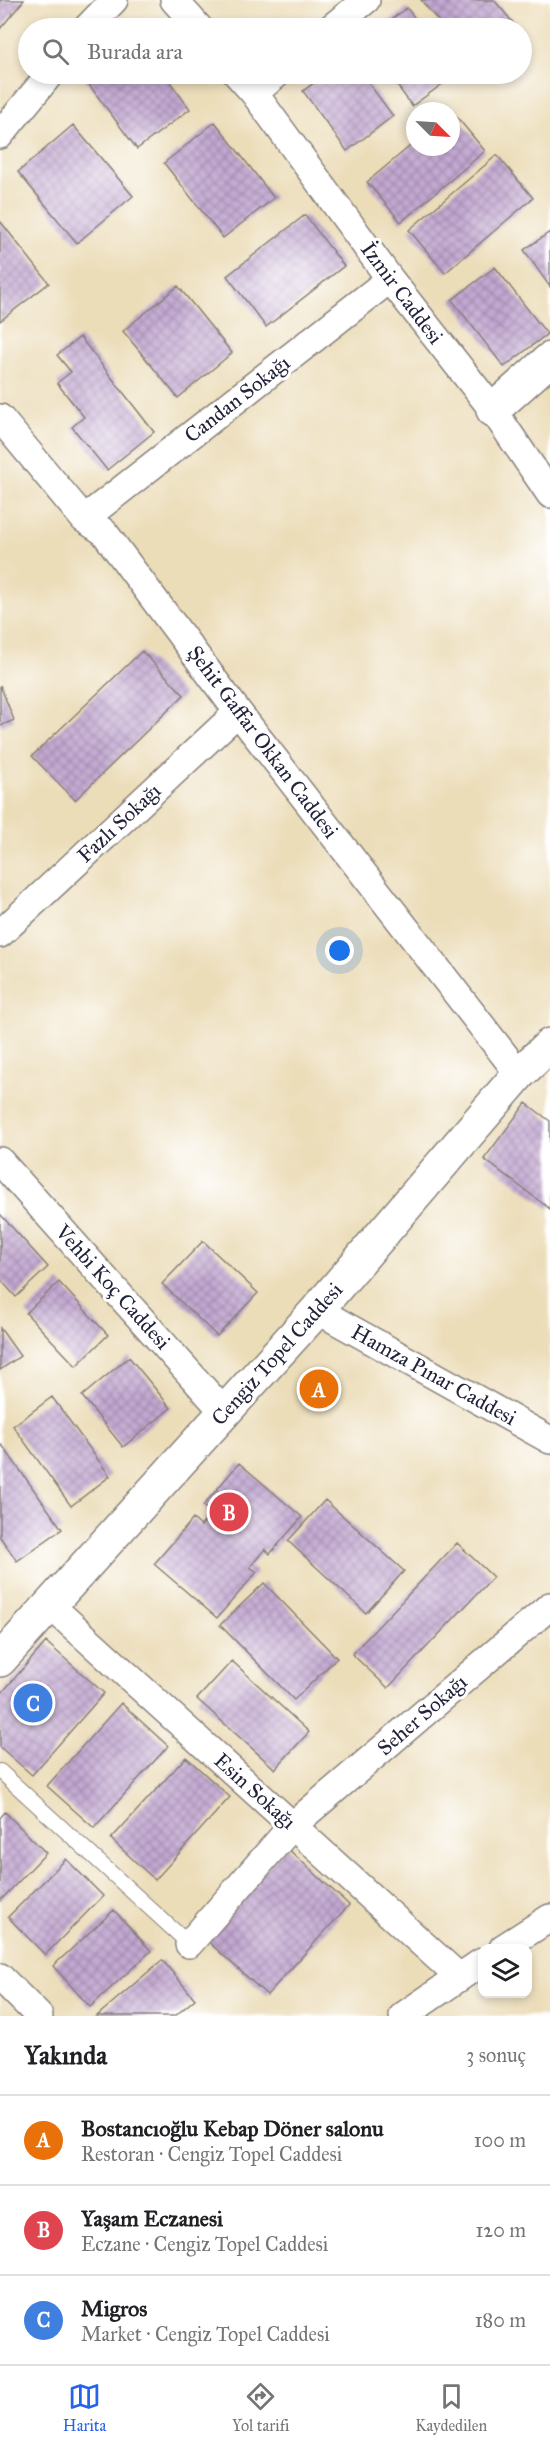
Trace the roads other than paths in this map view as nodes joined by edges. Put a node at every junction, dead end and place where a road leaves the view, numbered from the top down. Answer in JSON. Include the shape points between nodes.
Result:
{"nodes":[{"id":1,"x":114,"y":0,"type":"edge"},
{"id":2,"x":174,"y":0,"type":"edge"},
{"id":3,"x":366,"y":0,"type":"edge"},
{"id":4,"x":97,"y":18,"type":"edge"},
{"id":5,"x":190,"y":18,"type":"edge"},
{"id":6,"x":344,"y":18,"type":"edge"},
{"id":7,"x":42,"y":84,"type":"edge"},
{"id":8,"x":247,"y":84,"type":"edge"},
{"id":9,"x":0,"y":135,"type":"edge"},
{"id":10,"x":390,"y":279,"type":"junction"},
{"id":11,"x":550,"y":359,"type":"edge"},
{"id":12,"x":493,"y":410,"type":"junction"},
{"id":13,"x":0,"y":418,"type":"edge"},
{"id":14,"x":550,"y":494,"type":"edge"},
{"id":15,"x":84,"y":519,"type":"junction"},
{"id":16,"x":238,"y":712,"type":"junction"},
{"id":17,"x":0,"y":934,"type":"edge"},
{"id":18,"x":550,"y":1046,"type":"edge"},
{"id":19,"x":519,"y":1074,"type":"junction"},
{"id":20,"x":0,"y":1161,"type":"edge"},
{"id":21,"x":317,"y":1310,"type":"junction"},
{"id":22,"x":225,"y":1413,"type":"junction"},
{"id":23,"x":550,"y":1440,"type":"edge"},
{"id":24,"x":51,"y":1606,"type":"junction"},
{"id":25,"x":550,"y":1606,"type":"edge"},
{"id":26,"x":0,"y":1660,"type":"edge"},
{"id":27,"x":0,"y":1771,"type":"edge"},
{"id":28,"x":293,"y":1825,"type":"junction"},
{"id":29,"x":550,"y":1918,"type":"edge"},
{"id":30,"x":189,"y":1944,"type":"joint"},
{"id":31,"x":508,"y":1944,"type":"edge"},
{"id":32,"x":478,"y":1965,"type":"edge"},
{"id":33,"x":0,"y":1977,"type":"edge"},
{"id":34,"x":459,"y":1977,"type":"junction"},
{"id":35,"x":39,"y":2016,"type":"edge"},
{"id":36,"x":403,"y":2016,"type":"edge"}],
"edges":[{"from":1,"to":4,"type":"street"},
{"from":2,"to":5,"type":"street"},
{"from":3,"to":6,"type":"street"},
{"from":7,"to":9,"type":"street"},
{"from":8,"to":10,"type":"street","name":"İzmir Caddesi"},
{"from":10,"to":12,"type":"street","name":"İzmir Caddesi"},
{"from":10,"to":15,"type":"street","name":"Candan Sokağı"},
{"from":11,"to":12,"type":"main road"},
{"from":12,"to":14,"type":"street","name":"İzmir Caddesi"},
{"from":13,"to":15,"type":"street","name":"Şehit Gaffar Okkan Caddesi"},
{"from":15,"to":16,"type":"street","name":"Şehit Gaffar Okkan Caddesi","via":[[105,532]]},
{"from":16,"to":17,"type":"street","name":"Fazlı Sokağı"},
{"from":16,"to":19,"type":"street","name":"Şehit Gaffar Okkan Caddesi"},
{"from":18,"to":19,"type":"main road","name":"Cengiz Topel Caddesi"},
{"from":19,"to":21,"type":"main road","name":"Cengiz Topel Caddesi"},
{"from":20,"to":22,"type":"street","name":"Vehbi Koç Caddesi"},
{"from":21,"to":22,"type":"main road","name":"Cengiz Topel Caddesi"},
{"from":21,"to":23,"type":"street","name":"Hamza Pınar Caddesi"},
{"from":22,"to":24,"type":"main road","name":"Cengiz Topel Caddesi"},
{"from":24,"to":26,"type":"main road","name":"Cengiz Topel Caddesi"},
{"from":24,"to":28,"type":"street","name":"Esin Sokağı"},
{"from":25,"to":28,"type":"street","name":"Seher Sokağı"},
{"from":27,"to":30,"type":"lane"},
{"from":28,"to":30,"type":"street","name":"Seher Sokağı"},
{"from":28,"to":34,"type":"street","name":"Esin Sokağı"},
{"from":29,"to":31,"type":"street"},
{"from":32,"to":34,"type":"street"},
{"from":33,"to":35,"type":"street"},
{"from":34,"to":36,"type":"street"}]}
